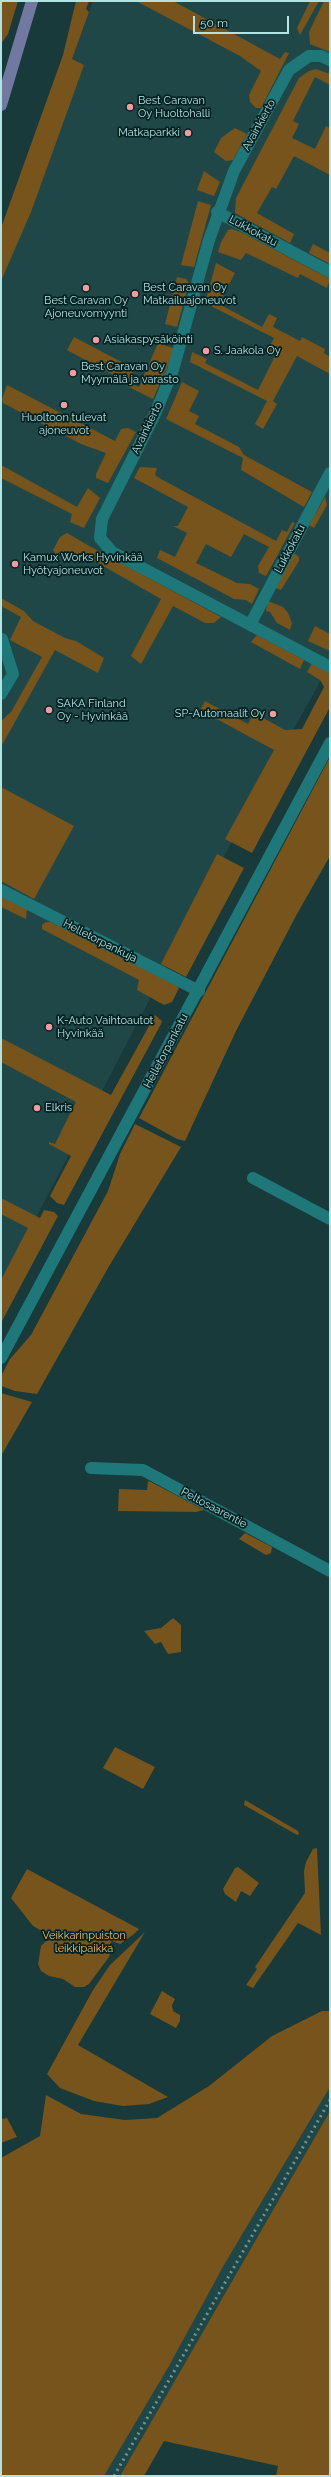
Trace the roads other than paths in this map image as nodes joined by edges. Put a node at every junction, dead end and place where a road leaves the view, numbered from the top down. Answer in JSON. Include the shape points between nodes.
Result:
{"nodes":[{"id":1,"x":32,"y":1,"type":"edge"},
{"id":2,"x":330,"y":60,"type":"edge"},
{"id":3,"x":5,"y":76,"type":"edge"},
{"id":4,"x":4,"y":90,"type":"edge"},
{"id":5,"x":1,"y":105,"type":"edge"},
{"id":6,"x":217,"y":212,"type":"junction"},
{"id":7,"x":330,"y":272,"type":"edge"},
{"id":8,"x":330,"y":474,"type":"edge"},
{"id":9,"x":250,"y":624,"type":"junction"},
{"id":10,"x":2,"y":639,"type":"edge"},
{"id":11,"x":330,"y":667,"type":"edge"},
{"id":12,"x":1,"y":694,"type":"edge"},
{"id":13,"x":330,"y":743,"type":"edge"},
{"id":14,"x":1,"y":890,"type":"edge"},
{"id":15,"x":198,"y":991,"type":"junction"},
{"id":16,"x":253,"y":1178,"type":"dead end"},
{"id":17,"x":330,"y":1219,"type":"edge"},
{"id":18,"x":1,"y":1358,"type":"edge"},
{"id":19,"x":91,"y":1468,"type":"dead end"},
{"id":20,"x":330,"y":1571,"type":"edge"}],
"edges":[{"from":1,"to":3,"type":"main road"},
{"from":2,"to":6,"type":"street","name":"Avainkierto","via":[[321,56],[309,56],[289,70],[234,171]]},
{"from":3,"to":4,"type":"main road"},
{"from":4,"to":5,"type":"main road"},
{"from":6,"to":7,"type":"street","name":"Lukkokatu"},
{"from":6,"to":9,"type":"street","name":"Avainkierto","via":[[173,370],[155,414],[102,519],[100,538],[112,552]]},
{"from":8,"to":9,"type":"street","name":"Lukkokatu"},
{"from":9,"to":11,"type":"street","name":"Avainkierto"},
{"from":10,"to":12,"type":"street","via":[[13,674]]},
{"from":13,"to":15,"type":"street","name":"Helletorpankatu"},
{"from":14,"to":15,"type":"street","name":"Helletorpankuja"},
{"from":15,"to":18,"type":"street","name":"Helletorpankatu"},
{"from":16,"to":17,"type":"street"},
{"from":19,"to":20,"type":"street","name":"Peltosaarentie","via":[[143,1470]]}]}
